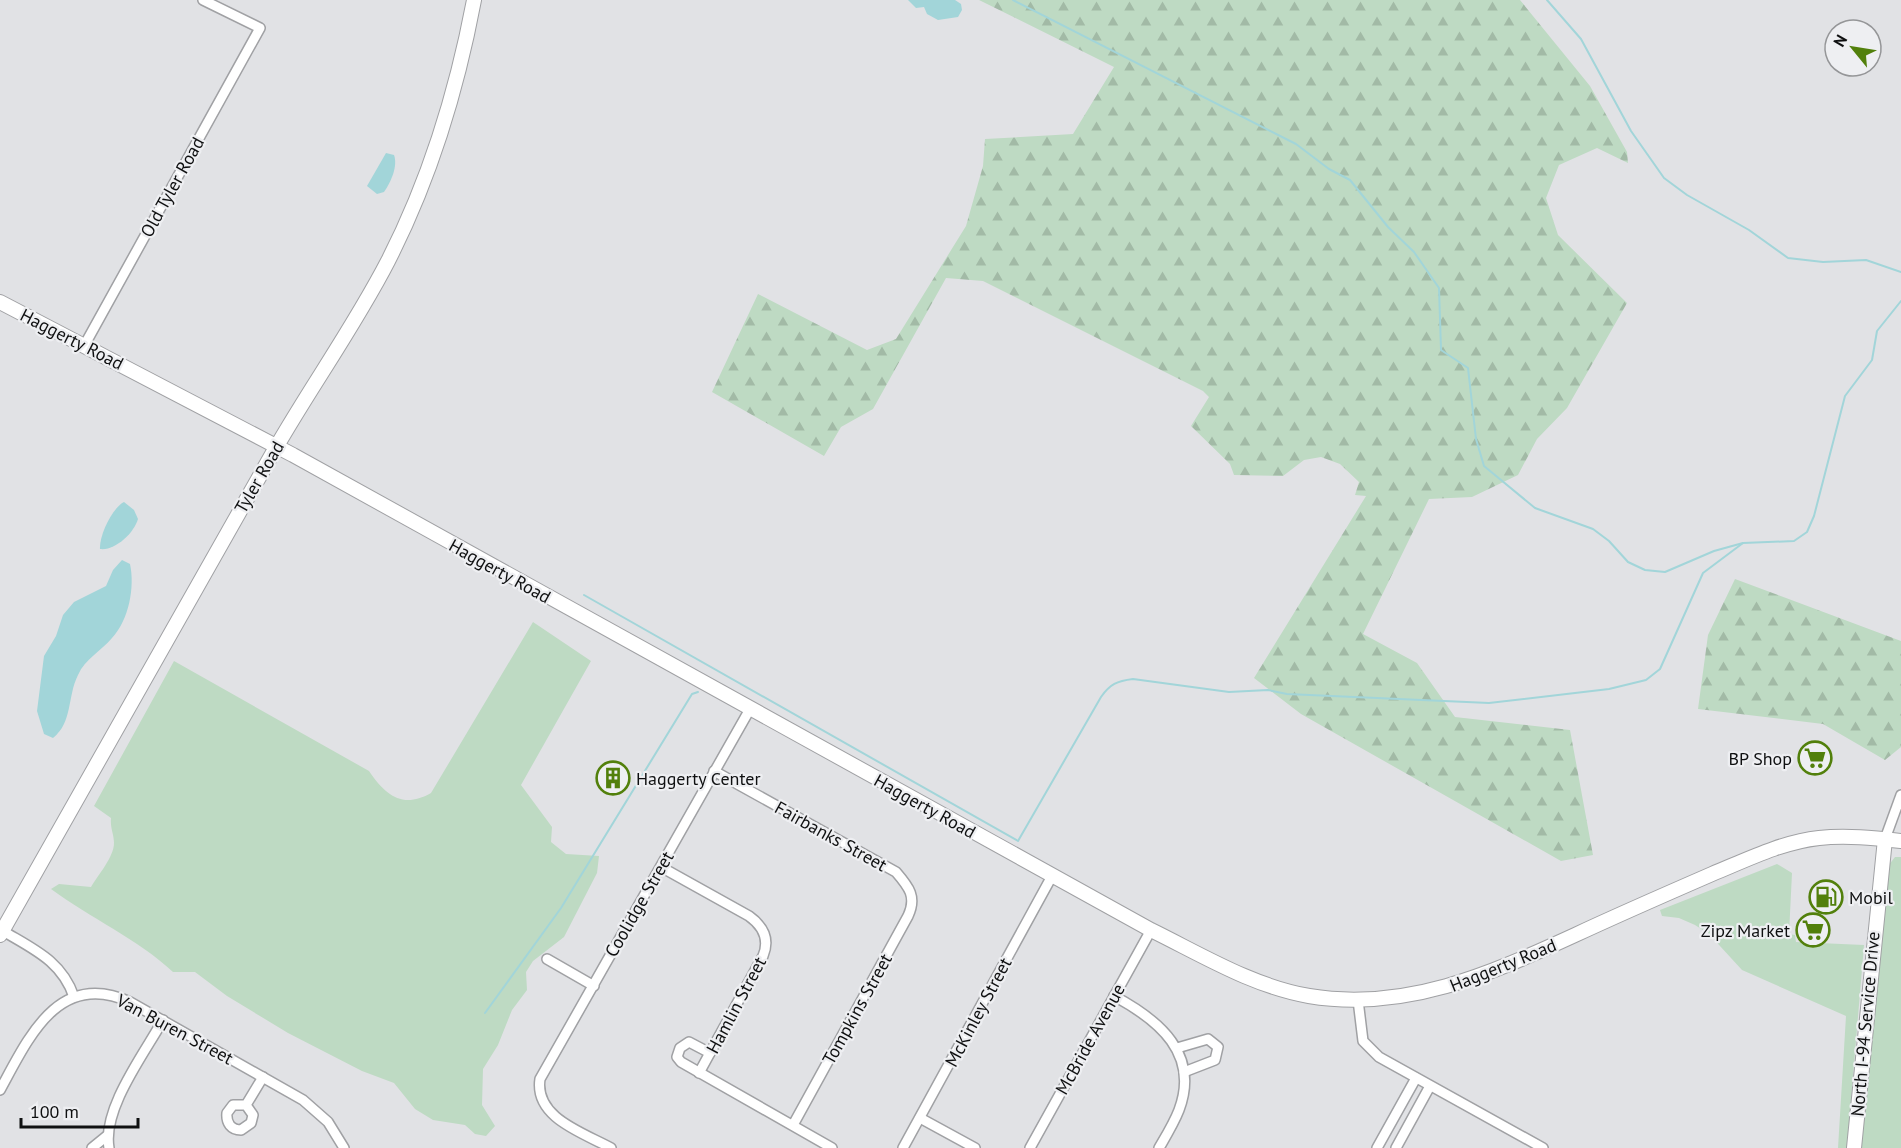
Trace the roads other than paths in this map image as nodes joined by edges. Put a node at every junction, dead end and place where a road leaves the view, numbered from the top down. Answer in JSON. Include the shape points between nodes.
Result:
{"nodes":[{"id":1,"x":203,"y":0,"type":"edge"},
{"id":2,"x":474,"y":0,"type":"edge"},
{"id":3,"x":0,"y":302,"type":"edge"},
{"id":4,"x":84,"y":346,"type":"junction"},
{"id":5,"x":276,"y":447,"type":"junction"},
{"id":6,"x":750,"y":709,"type":"junction"},
{"id":7,"x":714,"y":771,"type":"junction"},
{"id":8,"x":1901,"y":795,"type":"edge"},
{"id":9,"x":1885,"y":839,"type":"junction"},
{"id":10,"x":1901,"y":841,"type":"edge"},
{"id":11,"x":661,"y":867,"type":"junction"},
{"id":12,"x":1052,"y":876,"type":"junction"},
{"id":13,"x":911,"y":890,"type":"joint"},
{"id":14,"x":1150,"y":930,"type":"junction"},
{"id":15,"x":1,"y":933,"type":"edge"},
{"id":16,"x":547,"y":959,"type":"dead end"},
{"id":17,"x":594,"y":986,"type":"junction"},
{"id":18,"x":1114,"y":996,"type":"junction"},
{"id":19,"x":74,"y":997,"type":"junction"},
{"id":20,"x":1358,"y":1000,"type":"junction"},
{"id":21,"x":163,"y":1020,"type":"junction"},
{"id":22,"x":1176,"y":1048,"type":"junction"},
{"id":23,"x":710,"y":1053,"type":"junction"},
{"id":24,"x":1184,"y":1072,"type":"junction"},
{"id":25,"x":699,"y":1073,"type":"junction"},
{"id":26,"x":263,"y":1077,"type":"junction"},
{"id":27,"x":1416,"y":1078,"type":"junction"},
{"id":28,"x":1431,"y":1086,"type":"junction"},
{"id":29,"x":0,"y":1090,"type":"edge"},
{"id":30,"x":246,"y":1105,"type":"dead end"},
{"id":31,"x":920,"y":1118,"type":"junction"},
{"id":32,"x":793,"y":1125,"type":"junction"},
{"id":33,"x":108,"y":1135,"type":"junction"},
{"id":34,"x":92,"y":1148,"type":"edge"},
{"id":35,"x":109,"y":1148,"type":"edge"},
{"id":36,"x":344,"y":1148,"type":"edge"},
{"id":37,"x":611,"y":1148,"type":"edge"},
{"id":38,"x":832,"y":1148,"type":"edge"},
{"id":39,"x":903,"y":1148,"type":"edge"},
{"id":40,"x":975,"y":1148,"type":"edge"},
{"id":41,"x":1030,"y":1148,"type":"edge"},
{"id":42,"x":1159,"y":1148,"type":"edge"},
{"id":43,"x":1377,"y":1148,"type":"edge"},
{"id":44,"x":1396,"y":1148,"type":"edge"},
{"id":45,"x":1543,"y":1148,"type":"edge"},
{"id":46,"x":1854,"y":1148,"type":"edge"}],
"edges":[{"from":1,"to":4,"type":"street","name":"Old Tyler Road","via":[[260,28]]},
{"from":2,"to":5,"type":"main road","name":"Tyler Road","via":[[449,104],[430,164],[401,233],[368,297]]},
{"from":3,"to":4,"type":"main road","name":"Haggerty Road"},
{"from":4,"to":5,"type":"main road","name":"Haggerty Road"},
{"from":5,"to":6,"type":"main road","name":"Haggerty Road"},
{"from":5,"to":15,"type":"main road","name":"Tyler Road"},
{"from":6,"to":7,"type":"street","name":"Coolidge Street"},
{"from":6,"to":12,"type":"main road","name":"Haggerty Road"},
{"from":7,"to":11,"type":"street","name":"Coolidge Street"},
{"from":7,"to":13,"type":"street","name":"Fairbanks Street","via":[[896,872]]},
{"from":8,"to":9,"type":"street","name":"North I-94 Service Drive"},
{"from":9,"to":10,"type":"main road","name":"Haggerty Road"},
{"from":9,"to":20,"type":"main road","name":"Haggerty Road","via":[[1820,838],[1784,846],[1660,896],[1494,972],[1424,993]]},
{"from":9,"to":46,"type":"main road","name":"North I-94 Service Drive"},
{"from":11,"to":17,"type":"street","name":"Coolidge Street"},
{"from":11,"to":23,"type":"street","name":"Hamlin Street","via":[[749,916],[760,924],[765,935],[763,956]]},
{"from":12,"to":14,"type":"main road","name":"Haggerty Road"},
{"from":12,"to":31,"type":"street","name":"McKinley Street"},
{"from":13,"to":32,"type":"street","name":"Tompkins Street","via":[[908,916]]},
{"from":14,"to":18,"type":"street","name":"McBride Avenue"},
{"from":14,"to":20,"type":"main road","name":"Haggerty Road","via":[[1232,972],[1265,984],[1310,996]]},
{"from":15,"to":19,"type":"street","via":[[53,962]]},
{"from":16,"to":17,"type":"street"},
{"from":17,"to":37,"type":"street","name":"Coolidge Street","via":[[542,1075],[539,1088],[542,1103],[553,1115]]},
{"from":18,"to":22,"type":"street","via":[[1157,1023]]},
{"from":18,"to":41,"type":"street","name":"McBride Avenue"},
{"from":19,"to":21,"type":"street","name":"Van Buren Street","via":[[115,996]]},
{"from":19,"to":29,"type":"street","via":[[54,1008],[38,1025]]},
{"from":20,"to":27,"type":"street","via":[[1363,1041],[1379,1057]]},
{"from":21,"to":26,"type":"street","name":"Van Buren Street"},
{"from":21,"to":33,"type":"street","via":[[115,1107]]},
{"from":22,"to":24,"type":"street"},
{"from":22,"to":24,"type":"street","via":[[1209,1039],[1218,1047],[1215,1060]]},
{"from":23,"to":25,"type":"street","name":"Hamlin Street"},
{"from":23,"to":25,"type":"street","via":[[689,1042],[680,1048],[677,1057]]},
{"from":24,"to":42,"type":"street","via":[[1179,1111]]},
{"from":25,"to":32,"type":"street"},
{"from":26,"to":30,"type":"street"},
{"from":26,"to":36,"type":"street","name":"Van Buren Street","via":[[312,1106],[328,1122]]},
{"from":27,"to":28,"type":"street"},
{"from":27,"to":43,"type":"street"},
{"from":28,"to":44,"type":"street"},
{"from":28,"to":45,"type":"street"},
{"from":31,"to":39,"type":"street","name":"McKinley Street"},
{"from":31,"to":40,"type":"street"},
{"from":32,"to":38,"type":"street"},
{"from":33,"to":34,"type":"street"},
{"from":33,"to":35,"type":"street"}]}
